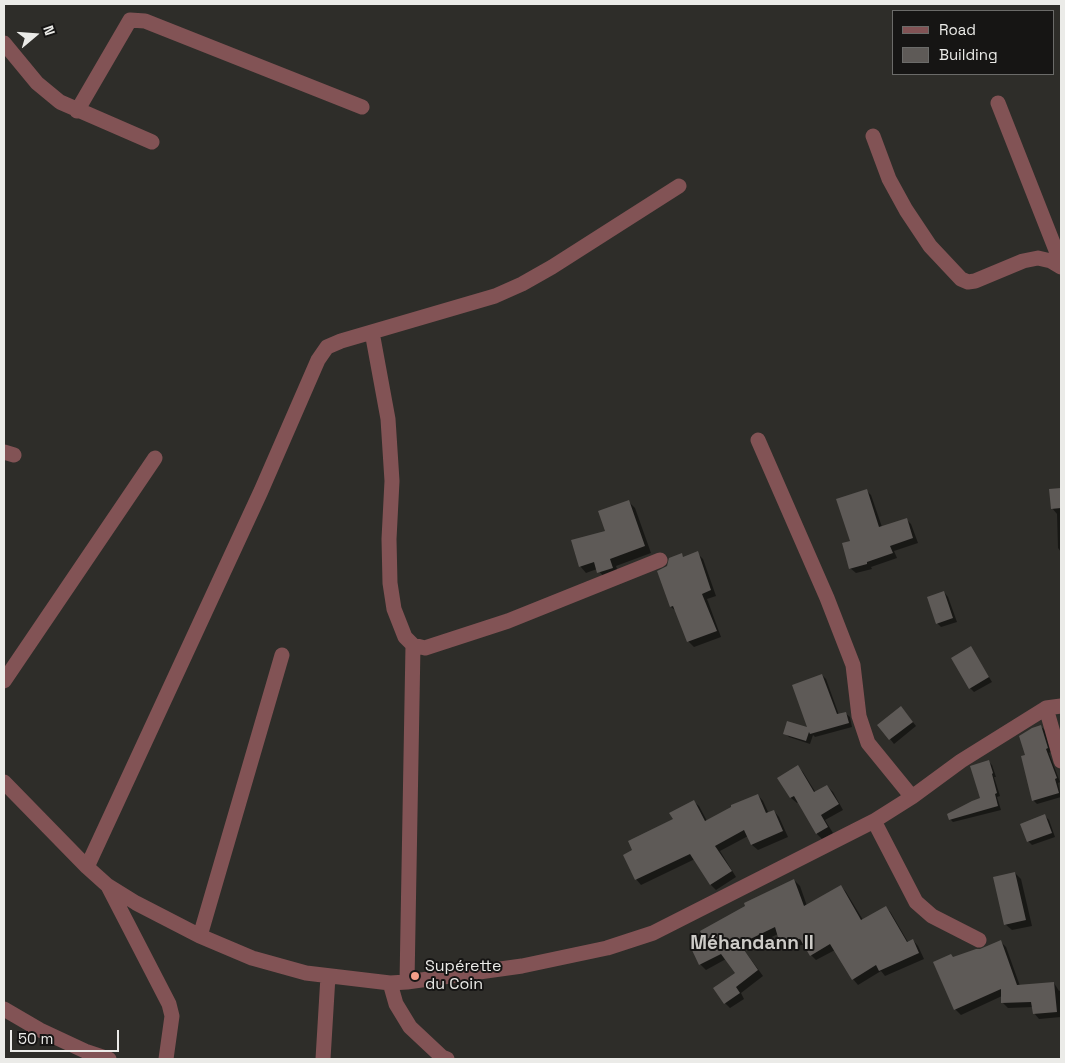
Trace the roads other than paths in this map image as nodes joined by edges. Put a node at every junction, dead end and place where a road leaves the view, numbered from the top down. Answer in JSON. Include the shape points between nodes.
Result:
{"nodes":[{"id":1,"x":4,"y":43,"type":"edge"},
{"id":2,"x":998,"y":103,"type":"dead end"},
{"id":3,"x":362,"y":107,"type":"dead end"},
{"id":4,"x":77,"y":111,"type":"junction"},
{"id":5,"x":873,"y":136,"type":"dead end"},
{"id":6,"x":152,"y":142,"type":"dead end"},
{"id":7,"x":679,"y":186,"type":"dead end"},
{"id":8,"x":1061,"y":262,"type":"edge"},
{"id":9,"x":1061,"y":267,"type":"edge"},
{"id":10,"x":372,"y":332,"type":"junction"},
{"id":11,"x":758,"y":440,"type":"dead end"},
{"id":12,"x":156,"y":458,"type":"dead end"},
{"id":13,"x":660,"y":560,"type":"dead end"},
{"id":14,"x":413,"y":644,"type":"junction"},
{"id":15,"x":282,"y":655,"type":"dead end"},
{"id":16,"x":4,"y":681,"type":"edge"},
{"id":17,"x":1054,"y":707,"type":"edge"},
{"id":18,"x":1061,"y":760,"type":"edge"},
{"id":19,"x":4,"y":782,"type":"edge"},
{"id":20,"x":912,"y":797,"type":"junction"},
{"id":21,"x":874,"y":820,"type":"junction"},
{"id":22,"x":87,"y":867,"type":"junction"},
{"id":23,"x":107,"y":885,"type":"junction"},
{"id":24,"x":200,"y":936,"type":"junction"},
{"id":25,"x":979,"y":940,"type":"dead end"},
{"id":26,"x":328,"y":976,"type":"junction"},
{"id":27,"x":407,"y":982,"type":"junction"},
{"id":28,"x":390,"y":983,"type":"junction"},
{"id":29,"x":4,"y":1009,"type":"edge"},
{"id":30,"x":109,"y":1059,"type":"edge"},
{"id":31,"x":166,"y":1059,"type":"edge"},
{"id":32,"x":323,"y":1059,"type":"edge"},
{"id":33,"x":447,"y":1059,"type":"edge"}],
"edges":[{"from":1,"to":4,"type":"street","via":[[37,83]]},
{"from":2,"to":8,"type":"street"},
{"from":3,"to":4,"type":"street","via":[[145,20],[130,20]]},
{"from":4,"to":6,"type":"street"},
{"from":5,"to":9,"type":"street","via":[[889,180],[906,210],[930,246],[961,279],[976,281],[1038,258]]},
{"from":7,"to":10,"type":"street","via":[[522,284],[495,296]]},
{"from":10,"to":14,"type":"street","via":[[388,419],[392,481],[390,583],[394,609],[405,637]]},
{"from":10,"to":22,"type":"street","via":[[327,347],[318,360]]},
{"from":11,"to":20,"type":"street","via":[[824,589],[853,665],[860,716],[868,743]]},
{"from":12,"to":16,"type":"street"},
{"from":13,"to":14,"type":"street","via":[[508,620],[425,648]]},
{"from":14,"to":27,"type":"street"},
{"from":15,"to":24,"type":"street"},
{"from":17,"to":18,"type":"street"},
{"from":17,"to":20,"type":"street","via":[[961,760]]},
{"from":19,"to":22,"type":"street"},
{"from":20,"to":21,"type":"street"},
{"from":21,"to":25,"type":"street","via":[[916,902],[932,916]]},
{"from":21,"to":27,"type":"street","via":[[653,933],[608,948],[522,966]]},
{"from":22,"to":23,"type":"street"},
{"from":23,"to":24,"type":"street","via":[[136,904]]},
{"from":23,"to":31,"type":"street","via":[[170,1004],[172,1016]]},
{"from":24,"to":26,"type":"street","via":[[252,958]]},
{"from":26,"to":28,"type":"street"},
{"from":26,"to":32,"type":"street"},
{"from":27,"to":28,"type":"street"},
{"from":28,"to":33,"type":"street","via":[[396,1004],[410,1027]]},
{"from":29,"to":30,"type":"street","via":[[40,1030]]}]}
